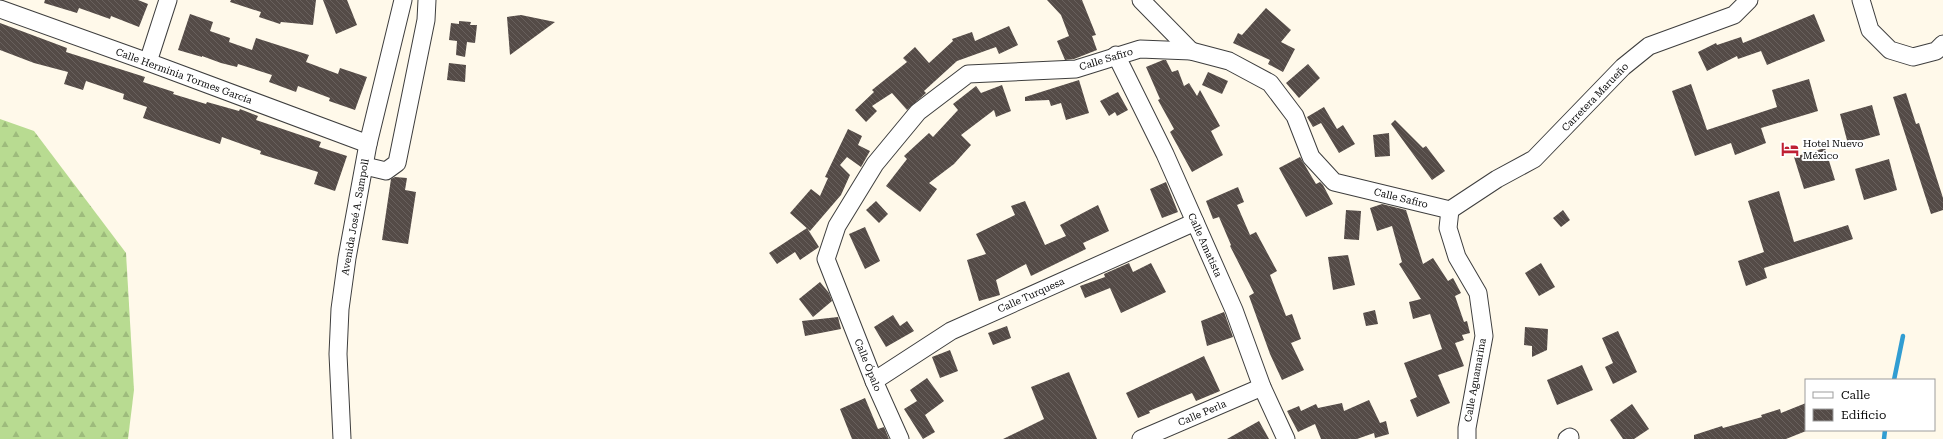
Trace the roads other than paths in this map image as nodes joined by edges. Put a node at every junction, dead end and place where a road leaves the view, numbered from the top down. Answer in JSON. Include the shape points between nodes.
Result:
{"nodes":[{"id":1,"x":168,"y":0,"type":"edge"},
{"id":2,"x":403,"y":0,"type":"edge"},
{"id":3,"x":427,"y":0,"type":"edge"},
{"id":4,"x":1141,"y":0,"type":"edge"},
{"id":5,"x":1749,"y":0,"type":"edge"},
{"id":6,"x":1861,"y":0,"type":"edge"},
{"id":7,"x":0,"y":9,"type":"edge"},
{"id":8,"x":1943,"y":44,"type":"edge"},
{"id":9,"x":1191,"y":51,"type":"junction"},
{"id":10,"x":1116,"y":55,"type":"junction"},
{"id":11,"x":148,"y":62,"type":"junction"},
{"id":12,"x":368,"y":144,"type":"junction"},
{"id":13,"x":365,"y":166,"type":"junction"},
{"id":14,"x":1450,"y":210,"type":"junction"},
{"id":15,"x":1195,"y":222,"type":"junction"},
{"id":16,"x":838,"y":290,"type":"joint"},
{"id":17,"x":874,"y":381,"type":"junction"},
{"id":18,"x":1262,"y":387,"type":"junction"},
{"id":19,"x":342,"y":439,"type":"edge"},
{"id":20,"x":900,"y":439,"type":"edge"},
{"id":21,"x":1141,"y":439,"type":"edge"},
{"id":22,"x":1286,"y":439,"type":"edge"},
{"id":23,"x":1467,"y":439,"type":"edge"}],
"edges":[{"from":1,"to":11,"type":"street"},
{"from":2,"to":12,"type":"street","name":"Avenida José A. Sampoll"},
{"from":3,"to":13,"type":"street","via":[[426,20],[397,163],[386,171]]},
{"from":4,"to":9,"type":"street"},
{"from":5,"to":14,"type":"street","name":"Carretera Marueño","via":[[1734,15],[1649,46],[1623,67],[1534,159]]},
{"from":6,"to":8,"type":"street","via":[[1870,30],[1890,50],[1913,57],[1936,51]]},
{"from":7,"to":11,"type":"street","name":"Calle Herminia Tormes García"},
{"from":9,"to":10,"type":"street","name":"Calle Safiro","via":[[1140,49]]},
{"from":9,"to":14,"type":"street","name":"Calle Safiro","via":[[1229,61],[1270,83],[1295,116],[1311,157],[1334,182]]},
{"from":10,"to":15,"type":"street","name":"Calle Amatista"},
{"from":10,"to":16,"type":"street","name":"Calle Safiro","via":[[1076,69],[968,74],[918,112],[875,164],[837,226],[826,259]]},
{"from":11,"to":12,"type":"street","name":"Calle Herminia Tormes García"},
{"from":12,"to":13,"type":"street","name":"Avenida José A. Sampoll"},
{"from":13,"to":19,"type":"street","name":"Avenida José A. Sampoll","via":[[340,308],[338,354]]},
{"from":14,"to":23,"type":"street","name":"Calle Aguamarina","via":[[1448,228],[1456,257],[1478,293],[1484,336],[1466,428]]},
{"from":15,"to":17,"type":"street","name":"Calle Turquesa","via":[[951,331]]},
{"from":15,"to":18,"type":"street","name":"Calle Amatista","via":[[1234,310]]},
{"from":16,"to":17,"type":"street","name":"Calle Ópalo"},
{"from":17,"to":20,"type":"street","name":"Calle Ópalo"},
{"from":18,"to":21,"type":"street","name":"Calle Perla"},
{"from":18,"to":22,"type":"street","name":"Calle Amatista"}]}
